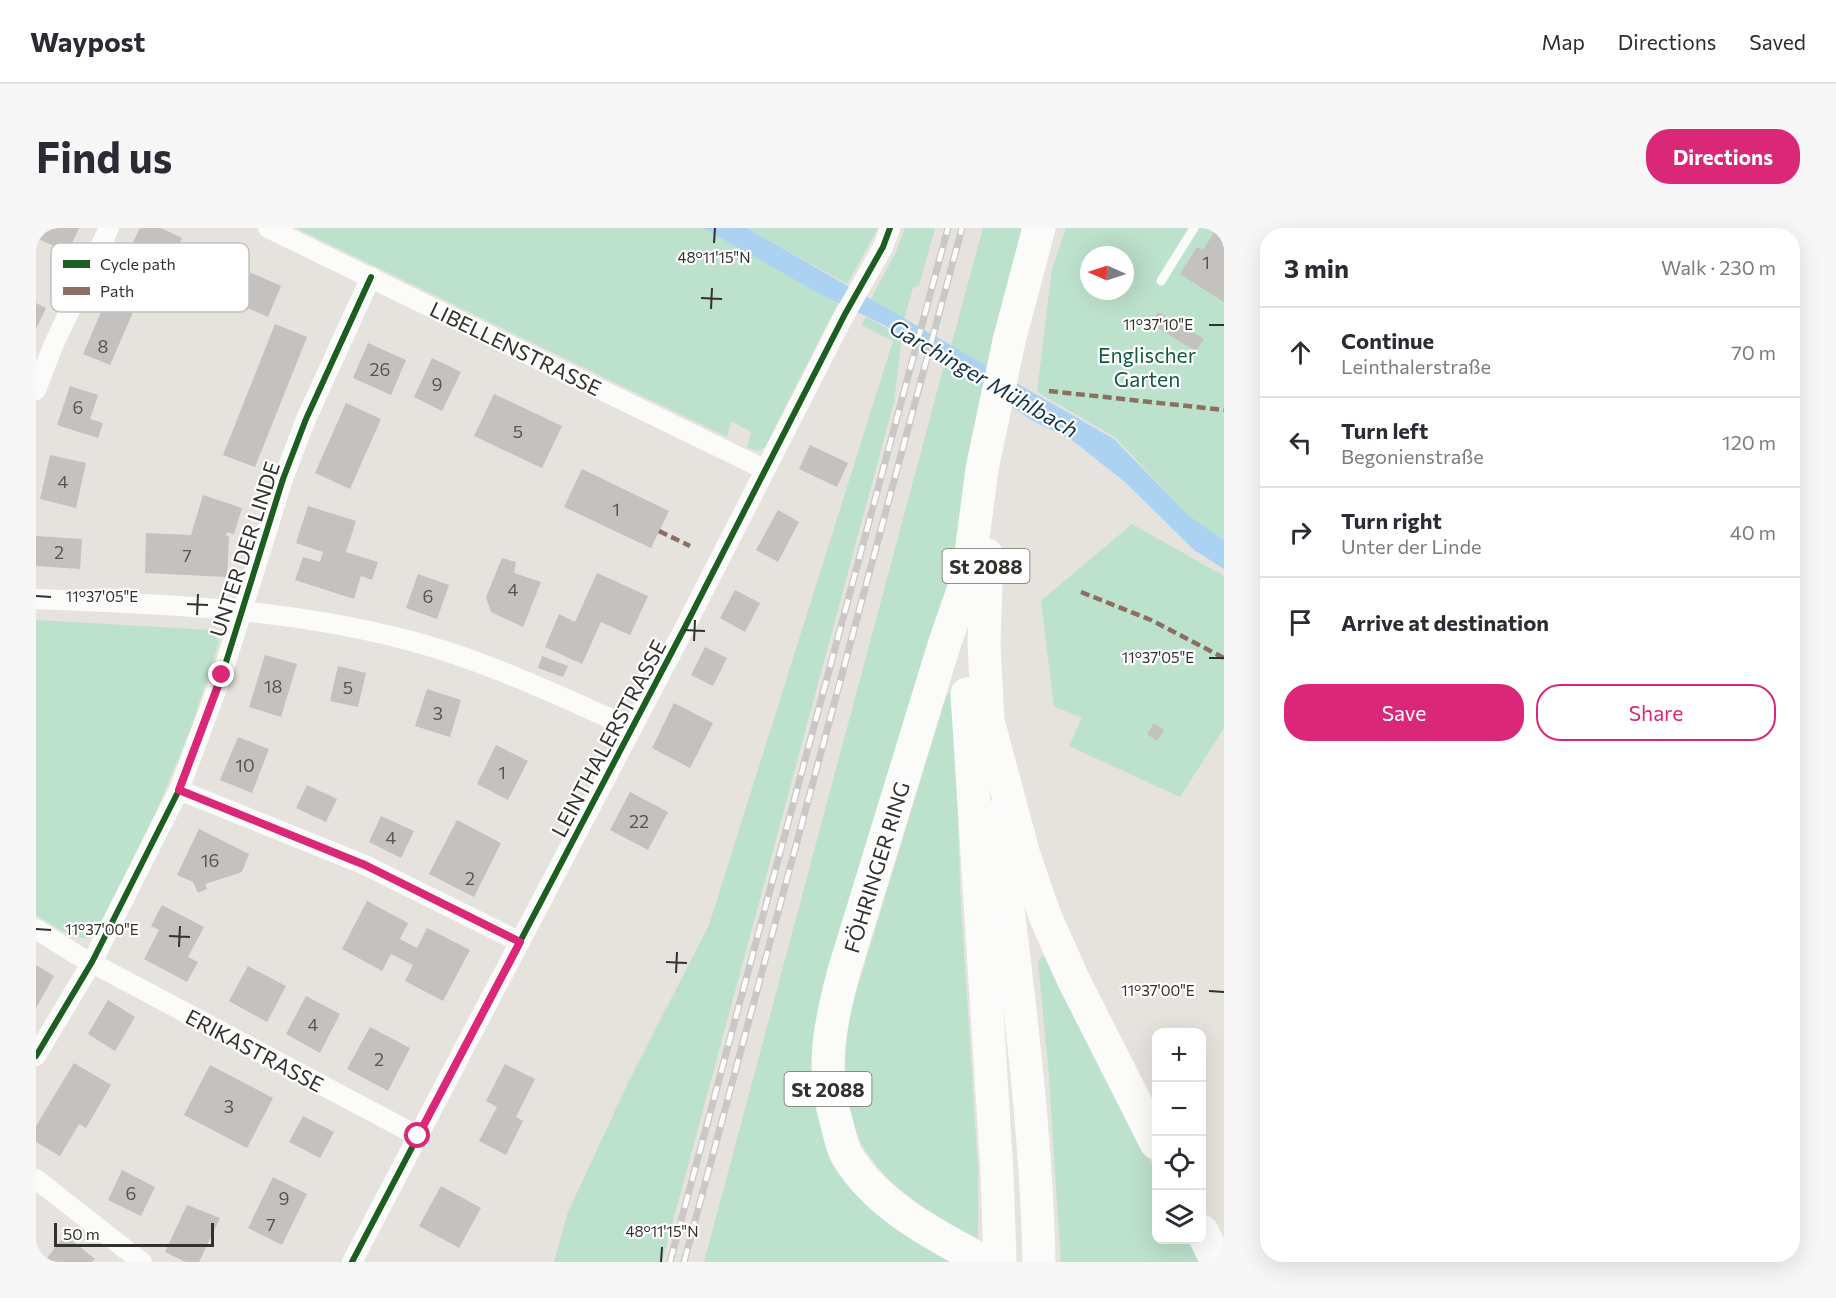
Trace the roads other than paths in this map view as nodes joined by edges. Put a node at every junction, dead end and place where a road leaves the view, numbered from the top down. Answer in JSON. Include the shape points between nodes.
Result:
{"nodes":[{"id":1,"x":109,"y":228,"type":"edge"},
{"id":2,"x":268,"y":228,"type":"edge"},
{"id":3,"x":890,"y":228,"type":"edge"},
{"id":4,"x":1039,"y":228,"type":"edge"},
{"id":5,"x":1194,"y":228,"type":"edge"},
{"id":6,"x":102,"y":243,"type":"edge"},
{"id":7,"x":371,"y":277,"type":"junction"},
{"id":8,"x":1161,"y":281,"type":"dead end"},
{"id":9,"x":69,"y":312,"type":"edge"},
{"id":10,"x":36,"y":390,"type":"edge"},
{"id":11,"x":995,"y":410,"type":"junction"},
{"id":12,"x":764,"y":470,"type":"junction"},
{"id":13,"x":968,"y":576,"type":"junction"},
{"id":14,"x":36,"y":599,"type":"edge"},
{"id":15,"x":241,"y":610,"type":"junction"},
{"id":16,"x":988,"y":721,"type":"junction"},
{"id":17,"x":632,"y":728,"type":"junction"},
{"id":18,"x":179,"y":790,"type":"junction"},
{"id":19,"x":36,"y":929,"type":"edge"},
{"id":20,"x":520,"y":942,"type":"junction"},
{"id":21,"x":92,"y":962,"type":"junction"},
{"id":22,"x":36,"y":1056,"type":"edge"},
{"id":23,"x":418,"y":1136,"type":"junction"},
{"id":24,"x":1152,"y":1136,"type":"edge"},
{"id":25,"x":36,"y":1179,"type":"edge"},
{"id":26,"x":1206,"y":1239,"type":"edge"},
{"id":27,"x":142,"y":1262,"type":"edge"},
{"id":28,"x":352,"y":1262,"type":"edge"},
{"id":29,"x":985,"y":1262,"type":"edge"},
{"id":30,"x":1000,"y":1262,"type":"edge"},
{"id":31,"x":1039,"y":1262,"type":"edge"},
{"id":32,"x":1217,"y":1262,"type":"edge"}],
"edges":[{"from":1,"to":6,"type":"street"},
{"from":2,"to":7,"type":"street","name":"LIBELLENSTRASSE"},
{"from":3,"to":12,"type":"street","name":"LEINTHALERSTRASSE","via":[[884,247]]},
{"from":4,"to":11,"type":"highway","name":"FÖHRINGER RING","number":"St 2088"},
{"from":5,"to":8,"type":"lane"},
{"from":7,"to":12,"type":"street","name":"LIBELLENSTRASSE"},
{"from":7,"to":15,"type":"street","name":"UNTER DER LINDE","via":[[306,418]]},
{"from":9,"to":10,"type":"street"},
{"from":11,"to":13,"type":"highway","name":"FÖHRINGER RING","number":"St 2088","via":[[978,490]]},
{"from":11,"to":16,"type":"highway","name":"FÖHRINGER RING","number":"St 2088","via":[[984,586]]},
{"from":12,"to":17,"type":"street","name":"LEINTHALERSTRASSE"},
{"from":13,"to":29,"type":"highway","name":"FÖHRINGER RING","number":"St 2088","via":[[844,971],[826,1061],[829,1099],[846,1153],[875,1190],[946,1241]]},
{"from":13,"to":30,"type":"highway","via":[[968,721],[998,1172]]},
{"from":14,"to":15,"type":"street"},
{"from":15,"to":17,"type":"street","via":[[412,641]]},
{"from":15,"to":18,"type":"street","name":"UNTER DER LINDE","via":[[222,675]]},
{"from":16,"to":24,"type":"highway","name":"FÖHRINGER RING","number":"St 2088","via":[[1024,855],[1045,916],[1072,979]]},
{"from":16,"to":31,"type":"highway"},
{"from":17,"to":20,"type":"street","name":"LEINTHALERSTRASSE"},
{"from":18,"to":20,"type":"street","via":[[365,865]]},
{"from":18,"to":21,"type":"street","name":"UNTER DER LINDE"},
{"from":19,"to":21,"type":"street","name":"ERIKASTRASSE"},
{"from":20,"to":23,"type":"street","name":"LEINTHALERSTRASSE"},
{"from":21,"to":22,"type":"street","name":"UNTER DER LINDE"},
{"from":21,"to":23,"type":"street","name":"ERIKASTRASSE"},
{"from":23,"to":28,"type":"street","name":"LEINTHALERSTRASSE"},
{"from":25,"to":27,"type":"street"},
{"from":26,"to":32,"type":"highway"}]}
